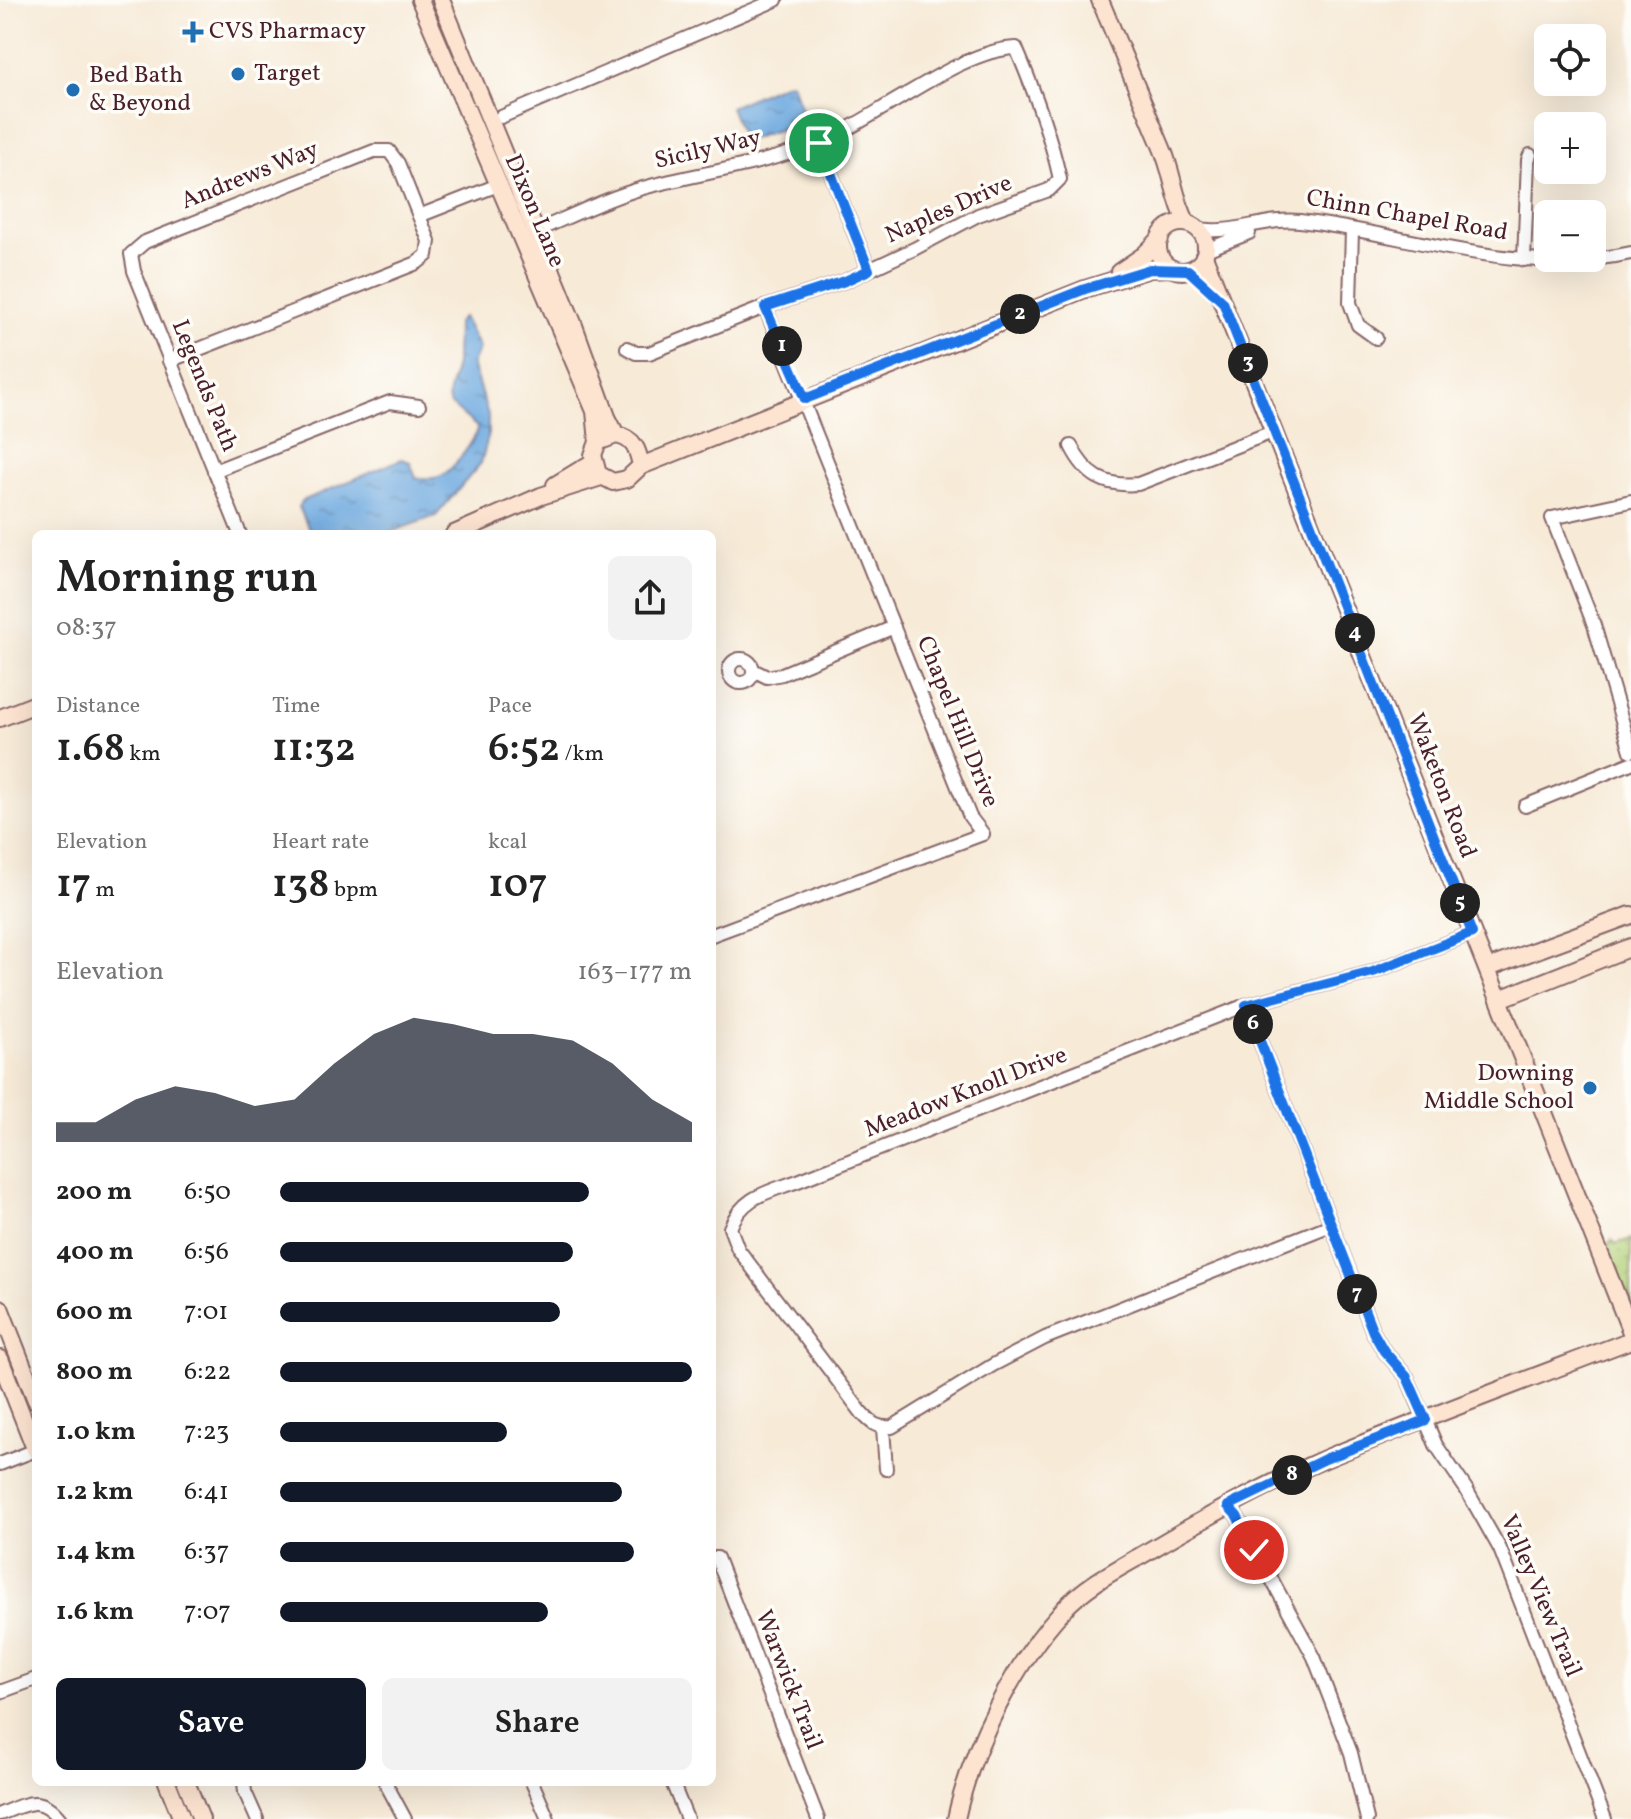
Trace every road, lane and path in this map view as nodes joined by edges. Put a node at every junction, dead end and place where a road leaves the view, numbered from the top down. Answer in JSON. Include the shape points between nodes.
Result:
{"nodes":[{"id":1,"x":420,"y":0,"type":"edge"},
{"id":2,"x":441,"y":0,"type":"edge"},
{"id":3,"x":776,"y":0,"type":"edge"},
{"id":4,"x":1100,"y":0,"type":"edge"},
{"id":5,"x":453,"y":29,"type":"junction"},
{"id":6,"x":434,"y":35,"type":"junction"},
{"id":7,"x":501,"y":117,"type":"dead end"},
{"id":8,"x":1150,"y":123,"type":"junction"},
{"id":9,"x":819,"y":143,"type":"junction"},
{"id":10,"x":1530,"y":155,"type":"dead end"},
{"id":11,"x":1060,"y":179,"type":"joint"},
{"id":12,"x":498,"y":185,"type":"junction"},
{"id":13,"x":419,"y":216,"type":"junction"},
{"id":14,"x":1270,"y":223,"type":"junction"},
{"id":15,"x":1192,"y":226,"type":"junction"},
{"id":16,"x":1352,"y":230,"type":"junction"},
{"id":17,"x":536,"y":231,"type":"junction"},
{"id":18,"x":1163,"y":234,"type":"junction"},
{"id":19,"x":1205,"y":253,"type":"junction"},
{"id":20,"x":1631,"y":253,"type":"edge"},
{"id":21,"x":131,"y":254,"type":"joint"},
{"id":22,"x":1524,"y":260,"type":"junction"},
{"id":23,"x":1179,"y":269,"type":"junction"},
{"id":24,"x":869,"y":270,"type":"junction"},
{"id":25,"x":1085,"y":289,"type":"junction"},
{"id":26,"x":1223,"y":302,"type":"junction"},
{"id":27,"x":765,"y":307,"type":"junction"},
{"id":28,"x":1376,"y":338,"type":"dead end"},
{"id":29,"x":627,"y":348,"type":"dead end"},
{"id":30,"x":169,"y":361,"type":"junction"},
{"id":31,"x":805,"y":399,"type":"junction"},
{"id":32,"x":419,"y":406,"type":"dead end"},
{"id":33,"x":1275,"y":431,"type":"junction"},
{"id":34,"x":616,"y":435,"type":"junction"},
{"id":35,"x":598,"y":442,"type":"junction"},
{"id":36,"x":691,"y":444,"type":"junction"},
{"id":37,"x":636,"y":445,"type":"junction"},
{"id":38,"x":1071,"y":446,"type":"dead end"},
{"id":39,"x":641,"y":466,"type":"junction"},
{"id":40,"x":597,"y":470,"type":"junction"},
{"id":41,"x":214,"y":471,"type":"junction"},
{"id":42,"x":1631,"y":501,"type":"edge"},
{"id":43,"x":238,"y":530,"type":"edge"},
{"id":44,"x":463,"y":530,"type":"edge"},
{"id":45,"x":894,"y":627,"type":"junction"},
{"id":46,"x":755,"y":671,"type":"dead end"},
{"id":47,"x":32,"y":706,"type":"edge"},
{"id":48,"x":0,"y":718,"type":"edge"},
{"id":49,"x":1631,"y":751,"type":"edge"},
{"id":50,"x":1631,"y":763,"type":"edge"},
{"id":51,"x":1525,"y":806,"type":"dead end"},
{"id":52,"x":1631,"y":915,"type":"edge"},
{"id":53,"x":1472,"y":933,"type":"junction"},
{"id":54,"x":716,"y":934,"type":"edge"},
{"id":55,"x":1631,"y":947,"type":"edge"},
{"id":56,"x":1488,"y":968,"type":"junction"},
{"id":57,"x":1500,"y":999,"type":"junction"},
{"id":58,"x":1246,"y":1005,"type":"junction"},
{"id":59,"x":1331,"y":1225,"type":"junction"},
{"id":60,"x":0,"y":1308,"type":"edge"},
{"id":61,"x":1631,"y":1332,"type":"edge"},
{"id":62,"x":1631,"y":1340,"type":"edge"},
{"id":63,"x":0,"y":1359,"type":"edge"},
{"id":64,"x":32,"y":1390,"type":"edge"},
{"id":65,"x":1426,"y":1420,"type":"junction"},
{"id":66,"x":883,"y":1428,"type":"junction"},
{"id":67,"x":32,"y":1441,"type":"edge"},
{"id":68,"x":32,"y":1452,"type":"edge"},
{"id":69,"x":0,"y":1464,"type":"edge"},
{"id":70,"x":886,"y":1469,"type":"dead end"},
{"id":71,"x":1228,"y":1506,"type":"junction"},
{"id":72,"x":716,"y":1563,"type":"edge"},
{"id":73,"x":32,"y":1680,"type":"edge"},
{"id":74,"x":0,"y":1692,"type":"edge"},
{"id":75,"x":169,"y":1786,"type":"edge"},
{"id":76,"x":188,"y":1786,"type":"edge"},
{"id":77,"x":244,"y":1786,"type":"edge"},
{"id":78,"x":387,"y":1786,"type":"edge"},
{"id":79,"x":534,"y":1786,"type":"edge"},
{"id":80,"x":674,"y":1786,"type":"edge"},
{"id":81,"x":0,"y":1814,"type":"edge"},
{"id":82,"x":60,"y":1819,"type":"edge"},
{"id":83,"x":182,"y":1819,"type":"edge"},
{"id":84,"x":201,"y":1819,"type":"edge"},
{"id":85,"x":257,"y":1819,"type":"edge"},
{"id":86,"x":405,"y":1819,"type":"edge"},
{"id":87,"x":548,"y":1819,"type":"edge"},
{"id":88,"x":687,"y":1819,"type":"edge"},
{"id":89,"x":818,"y":1819,"type":"edge"},
{"id":90,"x":956,"y":1819,"type":"edge"},
{"id":91,"x":1367,"y":1819,"type":"edge"},
{"id":92,"x":1605,"y":1819,"type":"edge"}],
"edges":[{"from":1,"to":6,"type":"street","name":"Dixon Lane"},
{"from":2,"to":5,"type":"street","name":"Dixon Lane"},
{"from":3,"to":7,"type":"street"},
{"from":4,"to":8,"type":"street"},
{"from":5,"to":6,"type":"street"},
{"from":5,"to":17,"type":"street","name":"Dixon Lane"},
{"from":6,"to":12,"type":"street","name":"Dixon Lane"},
{"from":8,"to":15,"type":"street","via":[[1176,200]]},
{"from":8,"to":18,"type":"street","via":[[1168,213]]},
{"from":9,"to":11,"type":"street","name":"Sicily Way","via":[[935,78],[1016,48]]},
{"from":9,"to":17,"type":"street","name":"Sicily Way","via":[[750,166],[638,189]]},
{"from":9,"to":24,"type":"street"},
{"from":10,"to":22,"type":"street"},
{"from":11,"to":24,"type":"street","name":"Naples Drive","via":[[1049,190],[978,215]]},
{"from":12,"to":13,"type":"street"},
{"from":12,"to":35,"type":"street","name":"Dixon Lane","via":[[595,411]]},
{"from":13,"to":21,"type":"street","name":"Andrews Way","via":[[398,163],[389,151],[374,151],[145,242]]},
{"from":13,"to":30,"type":"street","via":[[429,241],[427,255],[417,263]]},
{"from":14,"to":15,"type":"street","name":"Chinn Chapel Road","via":[[1219,232]]},
{"from":14,"to":16,"type":"street","name":"Chinn Chapel Road","via":[[1296,220]]},
{"from":14,"to":19,"type":"street","name":"Chinn Chapel Road"},
{"from":15,"to":18,"type":"street","via":[[1175,224]]},
{"from":15,"to":19,"type":"street","via":[[1205,238]]},
{"from":16,"to":22,"type":"street","name":"Chinn Chapel Road"},
{"from":16,"to":28,"type":"street","via":[[1350,303],[1358,325]]},
{"from":17,"to":34,"type":"street","name":"Dixon Lane"},
{"from":18,"to":23,"type":"street","via":[[1160,255]]},
{"from":18,"to":25,"type":"street","via":[[1135,262]]},
{"from":19,"to":23,"type":"street","via":[[1198,265]]},
{"from":19,"to":26,"type":"street","name":"Waketon Road"},
{"from":20,"to":22,"type":"street","name":"Chinn Chapel Road","via":[[1563,262]]},
{"from":21,"to":30,"type":"street","name":"Legends Path"},
{"from":23,"to":25,"type":"street","via":[[1150,269]]},
{"from":23,"to":26,"type":"street","name":"Waketon Road"},
{"from":24,"to":27,"type":"street","name":"Naples Drive"},
{"from":25,"to":31,"type":"street"},
{"from":26,"to":33,"type":"street","name":"Waketon Road"},
{"from":27,"to":29,"type":"street","name":"Naples Drive","via":[[649,353]]},
{"from":27,"to":31,"type":"street","name":"Chapel Hill Drive"},
{"from":30,"to":41,"type":"street","name":"Legends Path"},
{"from":31,"to":36,"type":"street"},
{"from":31,"to":45,"type":"street","name":"Chapel Hill Drive"},
{"from":32,"to":41,"type":"street","via":[[390,402]]},
{"from":33,"to":38,"type":"street","via":[[1138,484],[1117,486],[1081,465]]},
{"from":33,"to":53,"type":"street","name":"Waketon Road"},
{"from":34,"to":35,"type":"street"},
{"from":34,"to":37,"type":"street"},
{"from":35,"to":40,"type":"street","via":[[593,455]]},
{"from":36,"to":37,"type":"street","via":[[651,450]]},
{"from":36,"to":39,"type":"street"},
{"from":37,"to":39,"type":"street"},
{"from":39,"to":40,"type":"street","via":[[620,482]]},
{"from":40,"to":44,"type":"street"},
{"from":41,"to":43,"type":"street","name":"Legends Path"},
{"from":42,"to":49,"type":"street","via":[[1552,518],[1594,625]]},
{"from":45,"to":46,"type":"street","via":[[782,674],[767,677]]},
{"from":45,"to":54,"type":"street","name":"Chapel Hill Drive","via":[[970,817],[983,834]]},
{"from":47,"to":48,"type":"street"},
{"from":50,"to":51,"type":"street"},
{"from":52,"to":56,"type":"street"},
{"from":53,"to":56,"type":"street","name":"Waketon Road"},
{"from":53,"to":58,"type":"street","name":"Meadow Knoll Drive","via":[[1373,972]]},
{"from":55,"to":57,"type":"street"},
{"from":56,"to":57,"type":"street","name":"Waketon Road"},
{"from":57,"to":61,"type":"street","name":"Waketon Road"},
{"from":58,"to":59,"type":"street","name":"Valley View Trail"},
{"from":58,"to":66,"type":"street","name":"Meadow Knoll Drive","via":[[751,1200],[736,1212],[730,1228],[738,1249],[862,1413],[873,1426]]},
{"from":59,"to":65,"type":"street","name":"Valley View Trail","via":[[1373,1332],[1407,1377]]},
{"from":59,"to":66,"type":"street","via":[[1045,1338]]},
{"from":60,"to":64,"type":"street"},
{"from":62,"to":65,"type":"street"},
{"from":63,"to":67,"type":"street"},
{"from":65,"to":71,"type":"street","via":[[1325,1459]]},
{"from":65,"to":92,"type":"street","name":"Valley View Trail","via":[[1500,1549]]},
{"from":66,"to":70,"type":"street"},
{"from":68,"to":69,"type":"street"},
{"from":71,"to":90,"type":"street","via":[[1095,1582],[1064,1609],[989,1724]]},
{"from":71,"to":91,"type":"street","via":[[1314,1657],[1351,1753]]},
{"from":72,"to":89,"type":"street","name":"Warwick Trail"},
{"from":73,"to":74,"type":"street"},
{"from":75,"to":83,"type":"street"},
{"from":76,"to":84,"type":"street"},
{"from":77,"to":85,"type":"street"},
{"from":78,"to":86,"type":"street"},
{"from":79,"to":87,"type":"street"},
{"from":80,"to":88,"type":"street"},
{"from":81,"to":82,"type":"street","via":[[34,1802],[46,1804]]}]}
